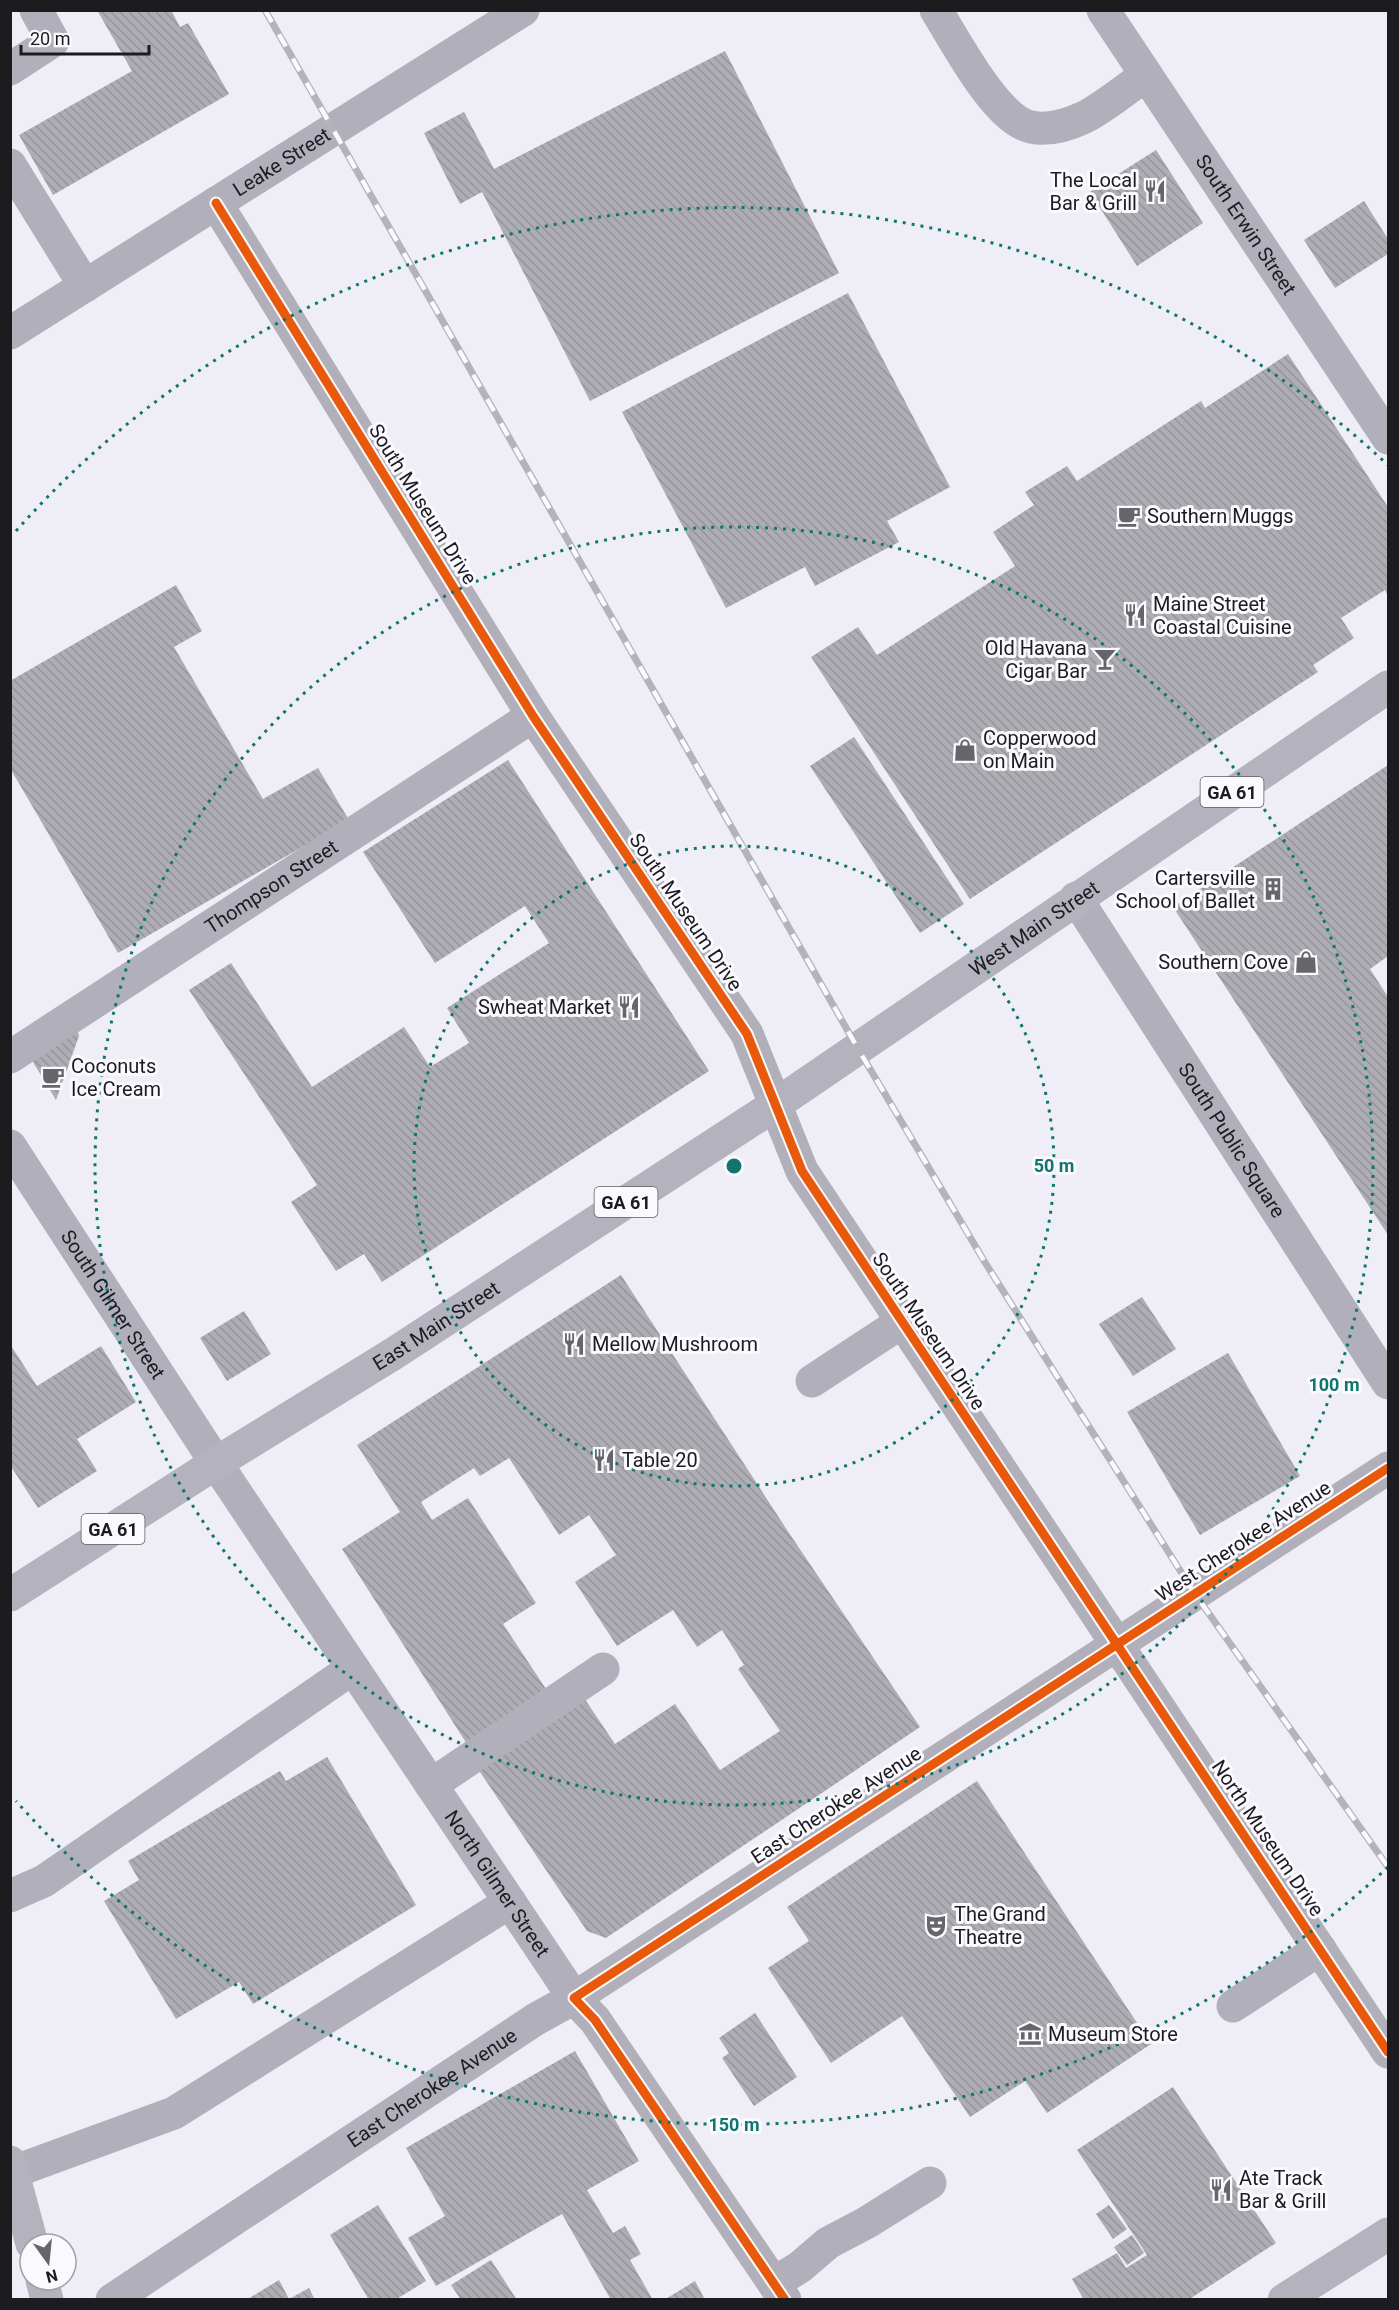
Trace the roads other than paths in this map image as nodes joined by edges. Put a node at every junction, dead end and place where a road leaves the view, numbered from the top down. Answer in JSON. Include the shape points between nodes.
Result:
{"nodes":[{"id":1,"x":36,"y":10,"type":"edge"},
{"id":2,"x":523,"y":10,"type":"edge"},
{"id":3,"x":936,"y":10,"type":"edge"},
{"id":4,"x":1103,"y":10,"type":"edge"},
{"id":5,"x":10,"y":69,"type":"edge"},
{"id":6,"x":1146,"y":75,"type":"junction"},
{"id":7,"x":10,"y":165,"type":"edge"},
{"id":8,"x":216,"y":203,"type":"junction"},
{"id":9,"x":85,"y":286,"type":"junction"},
{"id":10,"x":10,"y":333,"type":"edge"},
{"id":11,"x":1389,"y":438,"type":"edge"},
{"id":12,"x":1389,"y":687,"type":"edge"},
{"id":13,"x":533,"y":716,"type":"junction"},
{"id":14,"x":1076,"y":898,"type":"junction"},
{"id":15,"x":857,"y":1047,"type":"joint"},
{"id":16,"x":10,"y":1057,"type":"edge"},
{"id":17,"x":775,"y":1105,"type":"junction"},
{"id":18,"x":10,"y":1146,"type":"edge"},
{"id":19,"x":902,"y":1322,"type":"junction"},
{"id":20,"x":812,"y":1381,"type":"dead end"},
{"id":21,"x":1389,"y":1383,"type":"edge"},
{"id":22,"x":216,"y":1463,"type":"junction"},
{"id":23,"x":1389,"y":1468,"type":"edge"},
{"id":24,"x":10,"y":1595,"type":"edge"},
{"id":25,"x":1118,"y":1644,"type":"junction"},
{"id":26,"x":353,"y":1668,"type":"junction"},
{"id":27,"x":603,"y":1669,"type":"dead end"},
{"id":28,"x":431,"y":1785,"type":"junction"},
{"id":29,"x":10,"y":1896,"type":"edge"},
{"id":30,"x":510,"y":1902,"type":"junction"},
{"id":31,"x":1320,"y":1948,"type":"junction"},
{"id":32,"x":574,"y":1998,"type":"junction"},
{"id":33,"x":1233,"y":2006,"type":"dead end"},
{"id":34,"x":1389,"y":2052,"type":"edge"},
{"id":35,"x":12,"y":2167,"type":"edge"},
{"id":36,"x":930,"y":2183,"type":"dead end"},
{"id":37,"x":29,"y":2232,"type":"edge"},
{"id":38,"x":1389,"y":2234,"type":"edge"},
{"id":39,"x":1389,"y":2246,"type":"edge"},
{"id":40,"x":779,"y":2291,"type":"edge"},
{"id":41,"x":112,"y":2300,"type":"edge"},
{"id":42,"x":1284,"y":2300,"type":"edge"},
{"id":43,"x":1303,"y":2300,"type":"edge"}],
"edges":[{"from":1,"to":5,"type":"street","via":[[54,41]]},
{"from":2,"to":8,"type":"street","name":"Leake Street"},
{"from":3,"to":6,"type":"street","via":[[999,105],[1029,127],[1066,125]]},
{"from":4,"to":6,"type":"street","name":"South Erwin Street"},
{"from":6,"to":11,"type":"street","name":"South Erwin Street"},
{"from":7,"to":9,"type":"street"},
{"from":8,"to":9,"type":"street","name":"Leake Street"},
{"from":8,"to":13,"type":"street","name":"South Museum Drive"},
{"from":9,"to":10,"type":"street","name":"Leake Street"},
{"from":12,"to":14,"type":"main road","name":"West Main Street","number":"GA 61"},
{"from":13,"to":16,"type":"street","name":"Thompson Street"},
{"from":13,"to":17,"type":"street","name":"South Museum Drive","via":[[747,1034]]},
{"from":14,"to":15,"type":"main road","name":"West Main Street","number":"GA 61"},
{"from":14,"to":21,"type":"street","name":"South Public Square"},
{"from":15,"to":17,"type":"main road","name":"East Main Street","number":"GA 61"},
{"from":17,"to":19,"type":"street","name":"South Museum Drive","via":[[802,1171]]},
{"from":17,"to":22,"type":"main road","name":"East Main Street","number":"GA 61","via":[[393,1354]]},
{"from":18,"to":22,"type":"street","name":"South Gilmer Street"},
{"from":19,"to":20,"type":"street"},
{"from":19,"to":25,"type":"street","name":"South Museum Drive"},
{"from":22,"to":24,"type":"main road","name":"East Main Street","number":"GA 61"},
{"from":22,"to":26,"type":"street","name":"North Gilmer Street"},
{"from":23,"to":25,"type":"street","name":"West Cherokee Avenue"},
{"from":25,"to":31,"type":"street","name":"North Museum Drive"},
{"from":25,"to":32,"type":"street","name":"East Cherokee Avenue"},
{"from":26,"to":28,"type":"street","name":"North Gilmer Street"},
{"from":26,"to":29,"type":"street","via":[[44,1881]]},
{"from":27,"to":28,"type":"street"},
{"from":28,"to":30,"type":"street","name":"North Gilmer Street"},
{"from":30,"to":32,"type":"street","name":"North Gilmer Street"},
{"from":30,"to":35,"type":"street","via":[[174,2113]]},
{"from":31,"to":33,"type":"street"},
{"from":31,"to":34,"type":"street","name":"North Museum Drive"},
{"from":32,"to":40,"type":"street","name":"North Gilmer Street","via":[[596,2020]]},
{"from":32,"to":41,"type":"street","name":"East Cherokee Avenue","via":[[536,2019]]},
{"from":35,"to":37,"type":"main road"},
{"from":36,"to":40,"type":"street","via":[[828,2243]]},
{"from":38,"to":42,"type":"main road"},
{"from":39,"to":43,"type":"street"}]}
